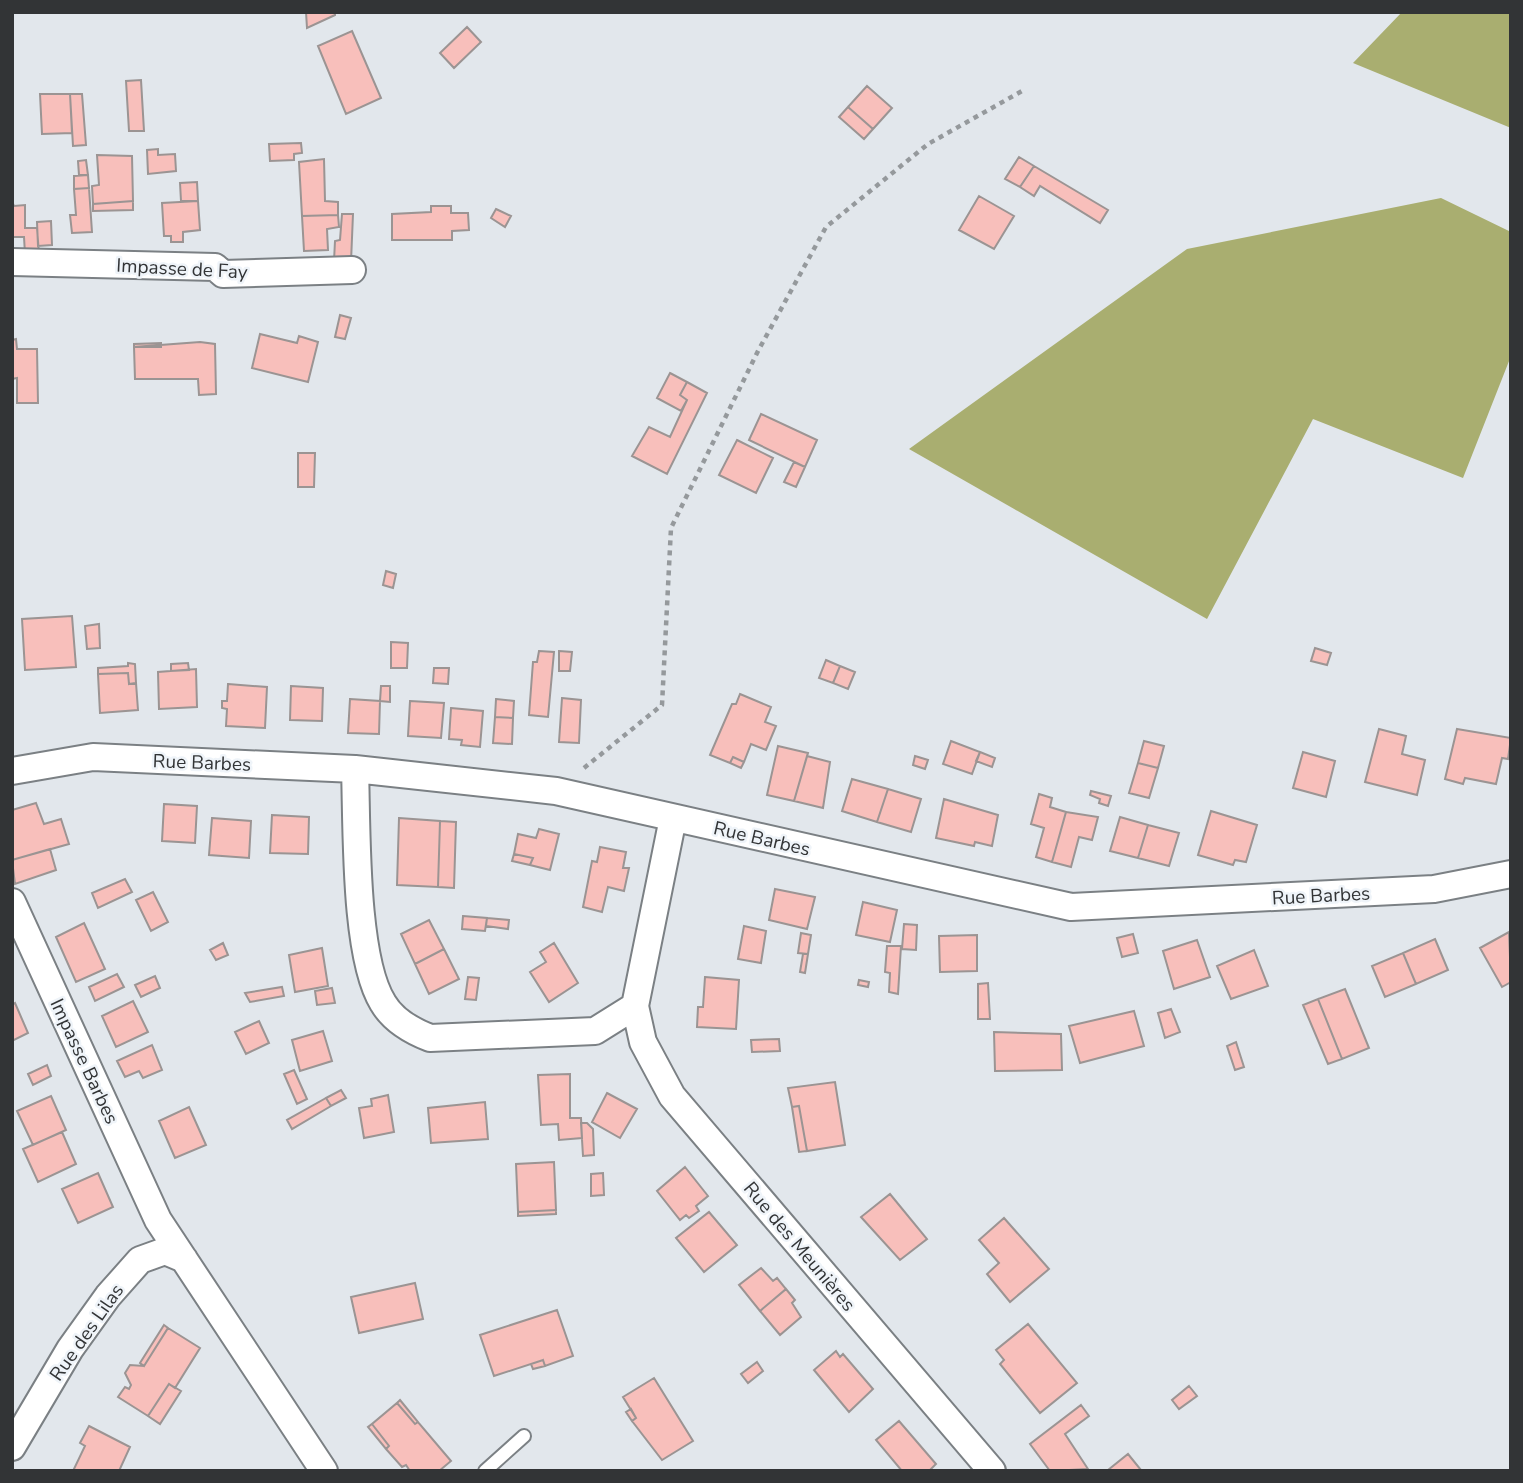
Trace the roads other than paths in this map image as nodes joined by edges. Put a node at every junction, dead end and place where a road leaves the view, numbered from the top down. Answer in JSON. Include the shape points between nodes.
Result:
{"nodes":[{"id":1,"x":12,"y":262,"type":"edge"},
{"id":2,"x":352,"y":270,"type":"dead end"},
{"id":3,"x":355,"y":769,"type":"junction"},
{"id":4,"x":12,"y":771,"type":"edge"},
{"id":5,"x":673,"y":818,"type":"junction"},
{"id":6,"x":1511,"y":874,"type":"edge"},
{"id":7,"x":12,"y":902,"type":"edge"},
{"id":8,"x":635,"y":1006,"type":"junction"},
{"id":9,"x":184,"y":1259,"type":"junction"},
{"id":10,"x":524,"y":1436,"type":"dead end"},
{"id":11,"x":12,"y":1447,"type":"edge"},
{"id":12,"x":324,"y":1471,"type":"edge"},
{"id":13,"x":485,"y":1471,"type":"edge"},
{"id":14,"x":992,"y":1471,"type":"edge"}],
"edges":[{"from":1,"to":2,"type":"street","name":"Impasse de Fay","via":[[215,267],[223,274]]},
{"from":3,"to":4,"type":"street","name":"Rue Barbes","via":[[93,757]]},
{"from":3,"to":5,"type":"street","name":"Rue Barbes","via":[[556,791]]},
{"from":3,"to":8,"type":"street","via":[[360,901],[371,978],[383,1004],[397,1019],[430,1038],[595,1031]]},
{"from":5,"to":6,"type":"street","name":"Rue Barbes","via":[[1071,908],[1434,889]]},
{"from":5,"to":8,"type":"street","name":"Rue des Meunières"},
{"from":7,"to":9,"type":"street","name":"Impasse Barbes","via":[[158,1220]]},
{"from":8,"to":14,"type":"street","name":"Rue des Meunières","via":[[643,1042],[672,1096]]},
{"from":9,"to":11,"type":"street","name":"Rue des Lilas","via":[[165,1251],[140,1260],[70,1349]]},
{"from":9,"to":12,"type":"street"},
{"from":10,"to":13,"type":"lane"}]}
